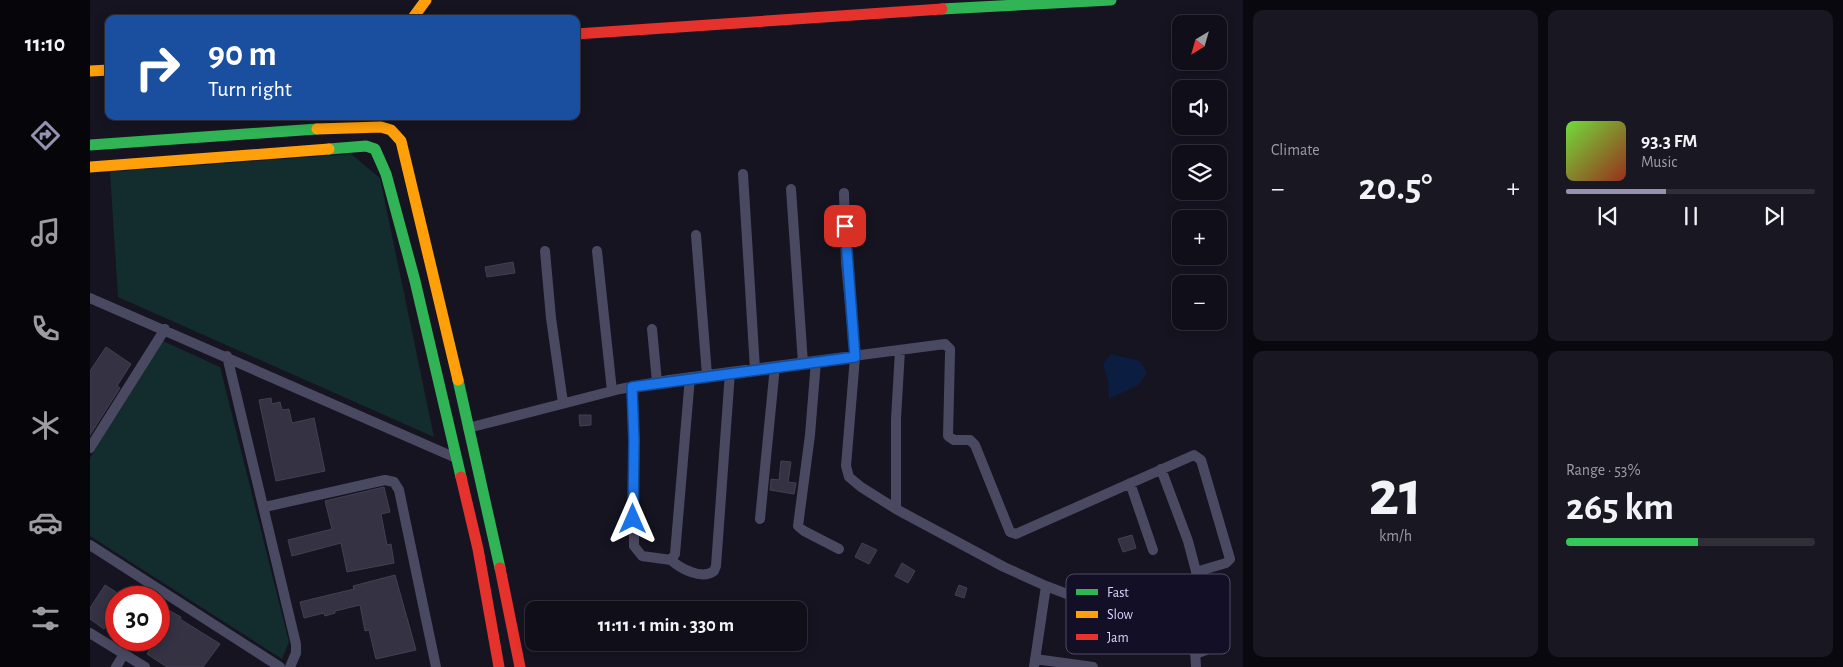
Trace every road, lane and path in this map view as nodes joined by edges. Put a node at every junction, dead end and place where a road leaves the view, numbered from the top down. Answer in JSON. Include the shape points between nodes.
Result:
{"nodes":[{"id":1,"x":426,"y":0,"type":"edge"},
{"id":2,"x":1111,"y":0,"type":"edge"},
{"id":3,"x":415,"y":15,"type":"edge"},
{"id":4,"x":580,"y":34,"type":"edge"},
{"id":5,"x":105,"y":70,"type":"edge"},
{"id":6,"x":90,"y":71,"type":"edge"},
{"id":7,"x":396,"y":132,"type":"junction"},
{"id":8,"x":90,"y":145,"type":"edge"},
{"id":9,"x":379,"y":154,"type":"junction"},
{"id":10,"x":90,"y":167,"type":"edge"},
{"id":11,"x":743,"y":174,"type":"dead end"},
{"id":12,"x":791,"y":189,"type":"dead end"},
{"id":13,"x":844,"y":193,"type":"dead end"},
{"id":14,"x":696,"y":235,"type":"dead end"},
{"id":15,"x":545,"y":251,"type":"dead end"},
{"id":16,"x":597,"y":251,"type":"dead end"},
{"id":17,"x":90,"y":298,"type":"edge"},
{"id":18,"x":165,"y":329,"type":"junction"},
{"id":19,"x":652,"y":329,"type":"dead end"},
{"id":20,"x":900,"y":350,"type":"junction"},
{"id":21,"x":227,"y":356,"type":"junction"},
{"id":22,"x":855,"y":357,"type":"junction"},
{"id":23,"x":816,"y":361,"type":"junction"},
{"id":24,"x":803,"y":363,"type":"junction"},
{"id":25,"x":775,"y":366,"type":"junction"},
{"id":26,"x":755,"y":369,"type":"junction"},
{"id":27,"x":730,"y":372,"type":"junction"},
{"id":28,"x":707,"y":375,"type":"junction"},
{"id":29,"x":690,"y":377,"type":"junction"},
{"id":30,"x":657,"y":382,"type":"junction"},
{"id":31,"x":632,"y":387,"type":"junction"},
{"id":32,"x":612,"y":391,"type":"junction"},
{"id":33,"x":563,"y":403,"type":"junction"},
{"id":34,"x":468,"y":428,"type":"junction"},
{"id":35,"x":90,"y":448,"type":"edge"},
{"id":36,"x":456,"y":458,"type":"junction"},
{"id":37,"x":1161,"y":469,"type":"junction"},
{"id":38,"x":1130,"y":483,"type":"junction"},
{"id":39,"x":265,"y":507,"type":"junction"},
{"id":40,"x":896,"y":509,"type":"junction"},
{"id":41,"x":760,"y":519,"type":"dead end"},
{"id":42,"x":90,"y":545,"type":"edge"},
{"id":43,"x":839,"y":549,"type":"dead end"},
{"id":44,"x":1153,"y":550,"type":"dead end"},
{"id":45,"x":671,"y":560,"type":"junction"},
{"id":46,"x":1196,"y":572,"type":"joint"},
{"id":47,"x":1046,"y":586,"type":"junction"},
{"id":48,"x":1066,"y":594,"type":"edge"},
{"id":49,"x":90,"y":633,"type":"edge"},
{"id":50,"x":124,"y":654,"type":"junction"},
{"id":51,"x":1195,"y":654,"type":"edge"},
{"id":52,"x":1035,"y":663,"type":"edge"},
{"id":53,"x":116,"y":667,"type":"edge"},
{"id":54,"x":145,"y":667,"type":"edge"},
{"id":55,"x":280,"y":667,"type":"edge"},
{"id":56,"x":290,"y":667,"type":"edge"},
{"id":57,"x":436,"y":667,"type":"edge"},
{"id":58,"x":499,"y":667,"type":"edge"},
{"id":59,"x":520,"y":667,"type":"edge"},
{"id":60,"x":1093,"y":667,"type":"edge"},
{"id":61,"x":1196,"y":667,"type":"edge"}],
"edges":[{"from":1,"to":3,"type":"street"},
{"from":2,"to":4,"type":"street","via":[[894,11]]},
{"from":5,"to":6,"type":"street"},
{"from":7,"to":8,"type":"street","via":[[377,126],[324,128]]},
{"from":7,"to":9,"type":"street"},
{"from":7,"to":34,"type":"street","via":[[419,210]]},
{"from":9,"to":10,"type":"street","via":[[366,146]]},
{"from":9,"to":36,"type":"street","via":[[401,224]]},
{"from":11,"to":26,"type":"street"},
{"from":12,"to":24,"type":"street"},
{"from":13,"to":22,"type":"street","via":[[846,264]]},
{"from":14,"to":28,"type":"street"},
{"from":15,"to":33,"type":"street"},
{"from":16,"to":32,"type":"street"},
{"from":17,"to":18,"type":"street"},
{"from":18,"to":21,"type":"street"},
{"from":18,"to":35,"type":"street"},
{"from":19,"to":30,"type":"street"},
{"from":20,"to":22,"type":"street"},
{"from":20,"to":38,"type":"street","via":[[936,344],[945,344],[950,349],[948,436],[954,440],[970,440],[975,445],[1010,532],[1021,532]]},
{"from":20,"to":40,"type":"street"},
{"from":21,"to":36,"type":"street"},
{"from":21,"to":39,"type":"street"},
{"from":22,"to":23,"type":"street"},
{"from":22,"to":40,"type":"street","via":[[846,472],[853,481]]},
{"from":23,"to":24,"type":"street"},
{"from":23,"to":43,"type":"street","via":[[798,522],[804,531]]},
{"from":24,"to":25,"type":"street"},
{"from":25,"to":26,"type":"street"},
{"from":25,"to":41,"type":"street"},
{"from":26,"to":27,"type":"street"},
{"from":27,"to":28,"type":"street"},
{"from":27,"to":45,"type":"street","via":[[716,566],[707,574],[682,569]]},
{"from":28,"to":29,"type":"street"},
{"from":29,"to":30,"type":"street"},
{"from":29,"to":45,"type":"street","via":[[676,554]]},
{"from":30,"to":31,"type":"street"},
{"from":31,"to":32,"type":"street"},
{"from":31,"to":45,"type":"street","via":[[634,546],[642,556]]},
{"from":32,"to":33,"type":"street"},
{"from":33,"to":34,"type":"street"},
{"from":34,"to":59,"type":"street"},
{"from":36,"to":58,"type":"street","via":[[478,549]]},
{"from":37,"to":38,"type":"street"},
{"from":37,"to":46,"type":"street"},
{"from":37,"to":46,"type":"street","via":[[1189,455],[1201,460],[1230,558],[1226,563]]},
{"from":38,"to":44,"type":"street"},
{"from":39,"to":56,"type":"street","via":[[296,644]]},
{"from":39,"to":57,"type":"street","via":[[385,480],[394,482]]},
{"from":40,"to":47,"type":"street"},
{"from":42,"to":55,"type":"street"},
{"from":47,"to":48,"type":"street"},
{"from":47,"to":52,"type":"street"},
{"from":49,"to":50,"type":"street"},
{"from":50,"to":53,"type":"street"},
{"from":50,"to":54,"type":"street"},
{"from":51,"to":61,"type":"street"},
{"from":52,"to":60,"type":"street"}]}
